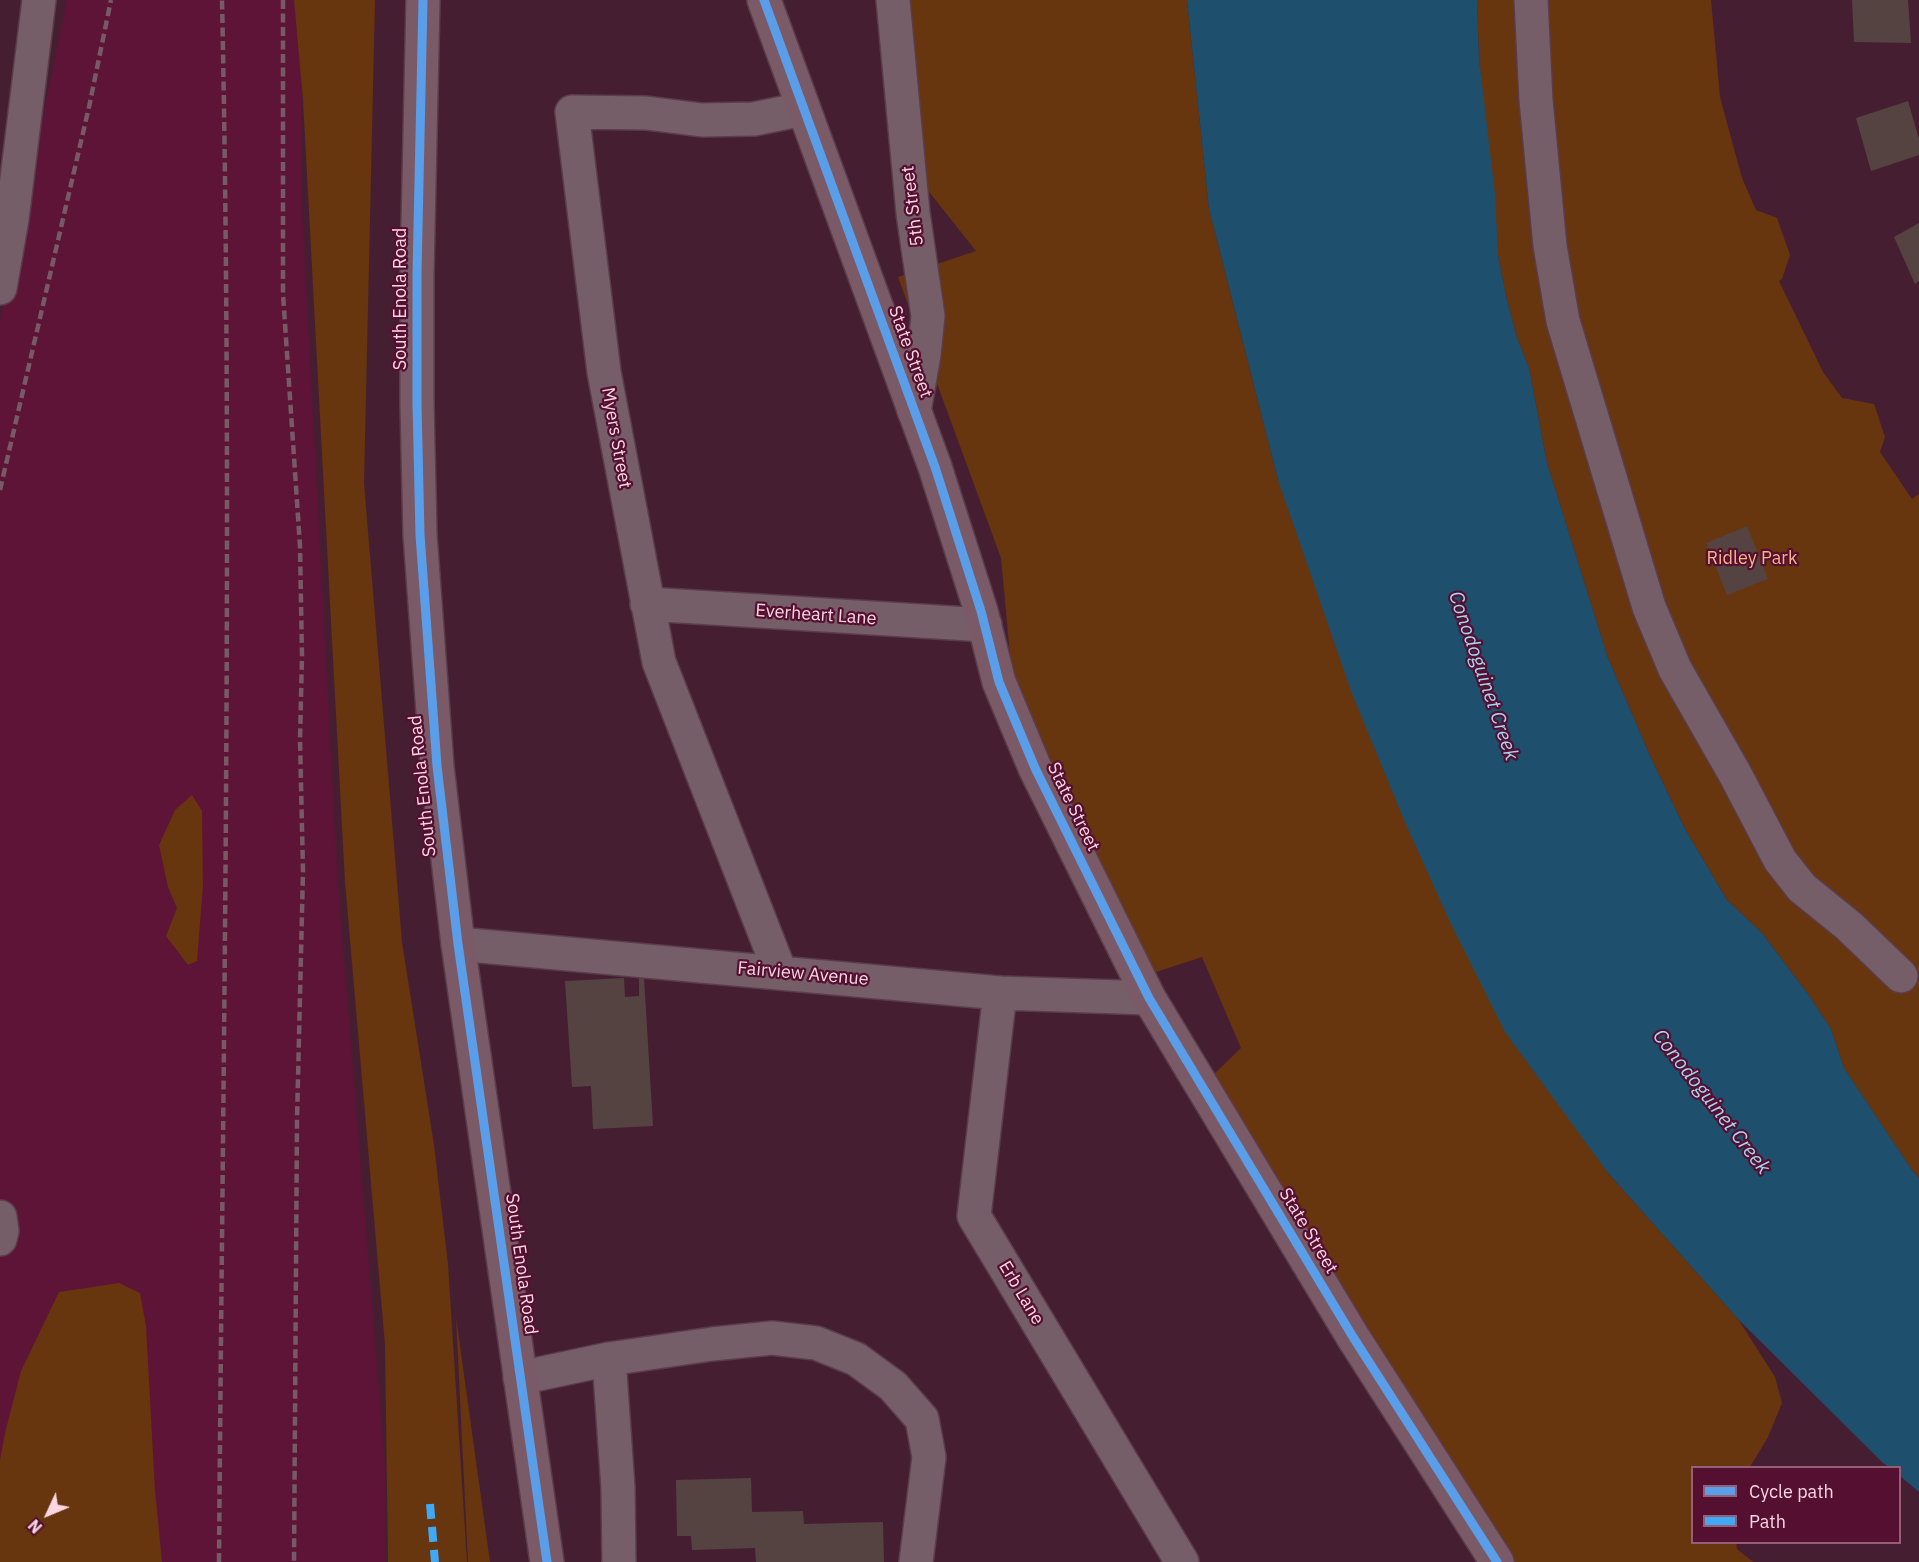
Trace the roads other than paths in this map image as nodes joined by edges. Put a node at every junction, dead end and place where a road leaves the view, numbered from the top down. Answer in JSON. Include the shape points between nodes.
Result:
{"nodes":[{"id":1,"x":39,"y":0,"type":"edge"},
{"id":2,"x":423,"y":0,"type":"edge"},
{"id":3,"x":764,"y":0,"type":"edge"},
{"id":4,"x":893,"y":0,"type":"edge"},
{"id":5,"x":1531,"y":0,"type":"edge"},
{"id":6,"x":803,"y":109,"type":"junction"},
{"id":7,"x":0,"y":288,"type":"edge"},
{"id":8,"x":914,"y":411,"type":"junction"},
{"id":9,"x":647,"y":604,"type":"junction"},
{"id":10,"x":985,"y":625,"type":"junction"},
{"id":11,"x":458,"y":944,"type":"junction"},
{"id":12,"x":780,"y":972,"type":"junction"},
{"id":13,"x":1902,"y":976,"type":"dead end"},
{"id":14,"x":1000,"y":993,"type":"junction"},
{"id":15,"x":1149,"y":998,"type":"junction"},
{"id":16,"x":0,"y":1217,"type":"edge"},
{"id":17,"x":0,"y":1239,"type":"edge"},
{"id":18,"x":609,"y":1359,"type":"junction"},
{"id":19,"x":520,"y":1378,"type":"junction"},
{"id":20,"x":547,"y":1562,"type":"edge"},
{"id":21,"x":619,"y":1562,"type":"edge"},
{"id":22,"x":916,"y":1562,"type":"edge"},
{"id":23,"x":1182,"y":1562,"type":"edge"},
{"id":24,"x":1497,"y":1562,"type":"edge"}],
"edges":[{"from":1,"to":7,"type":"street"},
{"from":2,"to":11,"type":"main road","name":"South Enola Road","via":[[417,273],[420,535],[437,766]]},
{"from":3,"to":6,"type":"main road","name":"State Street"},
{"from":4,"to":8,"type":"street","name":"5th Street","via":[[913,213],[928,316]]},
{"from":5,"to":13,"type":"street","via":[[1550,246],[1563,321],[1649,607],[1675,669],[1780,860],[1802,888]]},
{"from":6,"to":8,"type":"main road","name":"State Street"},
{"from":6,"to":9,"type":"street","name":"Myers Street","via":[[754,119],[702,120],[646,112],[572,112],[604,372]]},
{"from":8,"to":10,"type":"main road","name":"State Street"},
{"from":9,"to":10,"type":"street","name":"Everheart Lane"},
{"from":9,"to":12,"type":"street","name":"Myers Street","via":[[659,662]]},
{"from":10,"to":15,"type":"main road","name":"State Street","via":[[999,682],[1035,768]]},
{"from":11,"to":12,"type":"street","name":"Fairview Avenue"},
{"from":11,"to":19,"type":"main road","name":"South Enola Road"},
{"from":12,"to":14,"type":"street","name":"Fairview Avenue"},
{"from":14,"to":15,"type":"street","name":"Fairview Avenue"},
{"from":14,"to":23,"type":"street","name":"Erb Lane","via":[[974,1216]]},
{"from":15,"to":24,"type":"main road","name":"State Street","via":[[1353,1337]]},
{"from":16,"to":17,"type":"street"},
{"from":18,"to":19,"type":"street"},
{"from":18,"to":21,"type":"street"},
{"from":18,"to":22,"type":"street","via":[[772,1338],[816,1343],[856,1359],[893,1386],[922,1419],[929,1457]]},
{"from":19,"to":20,"type":"main road","name":"South Enola Road"}]}
